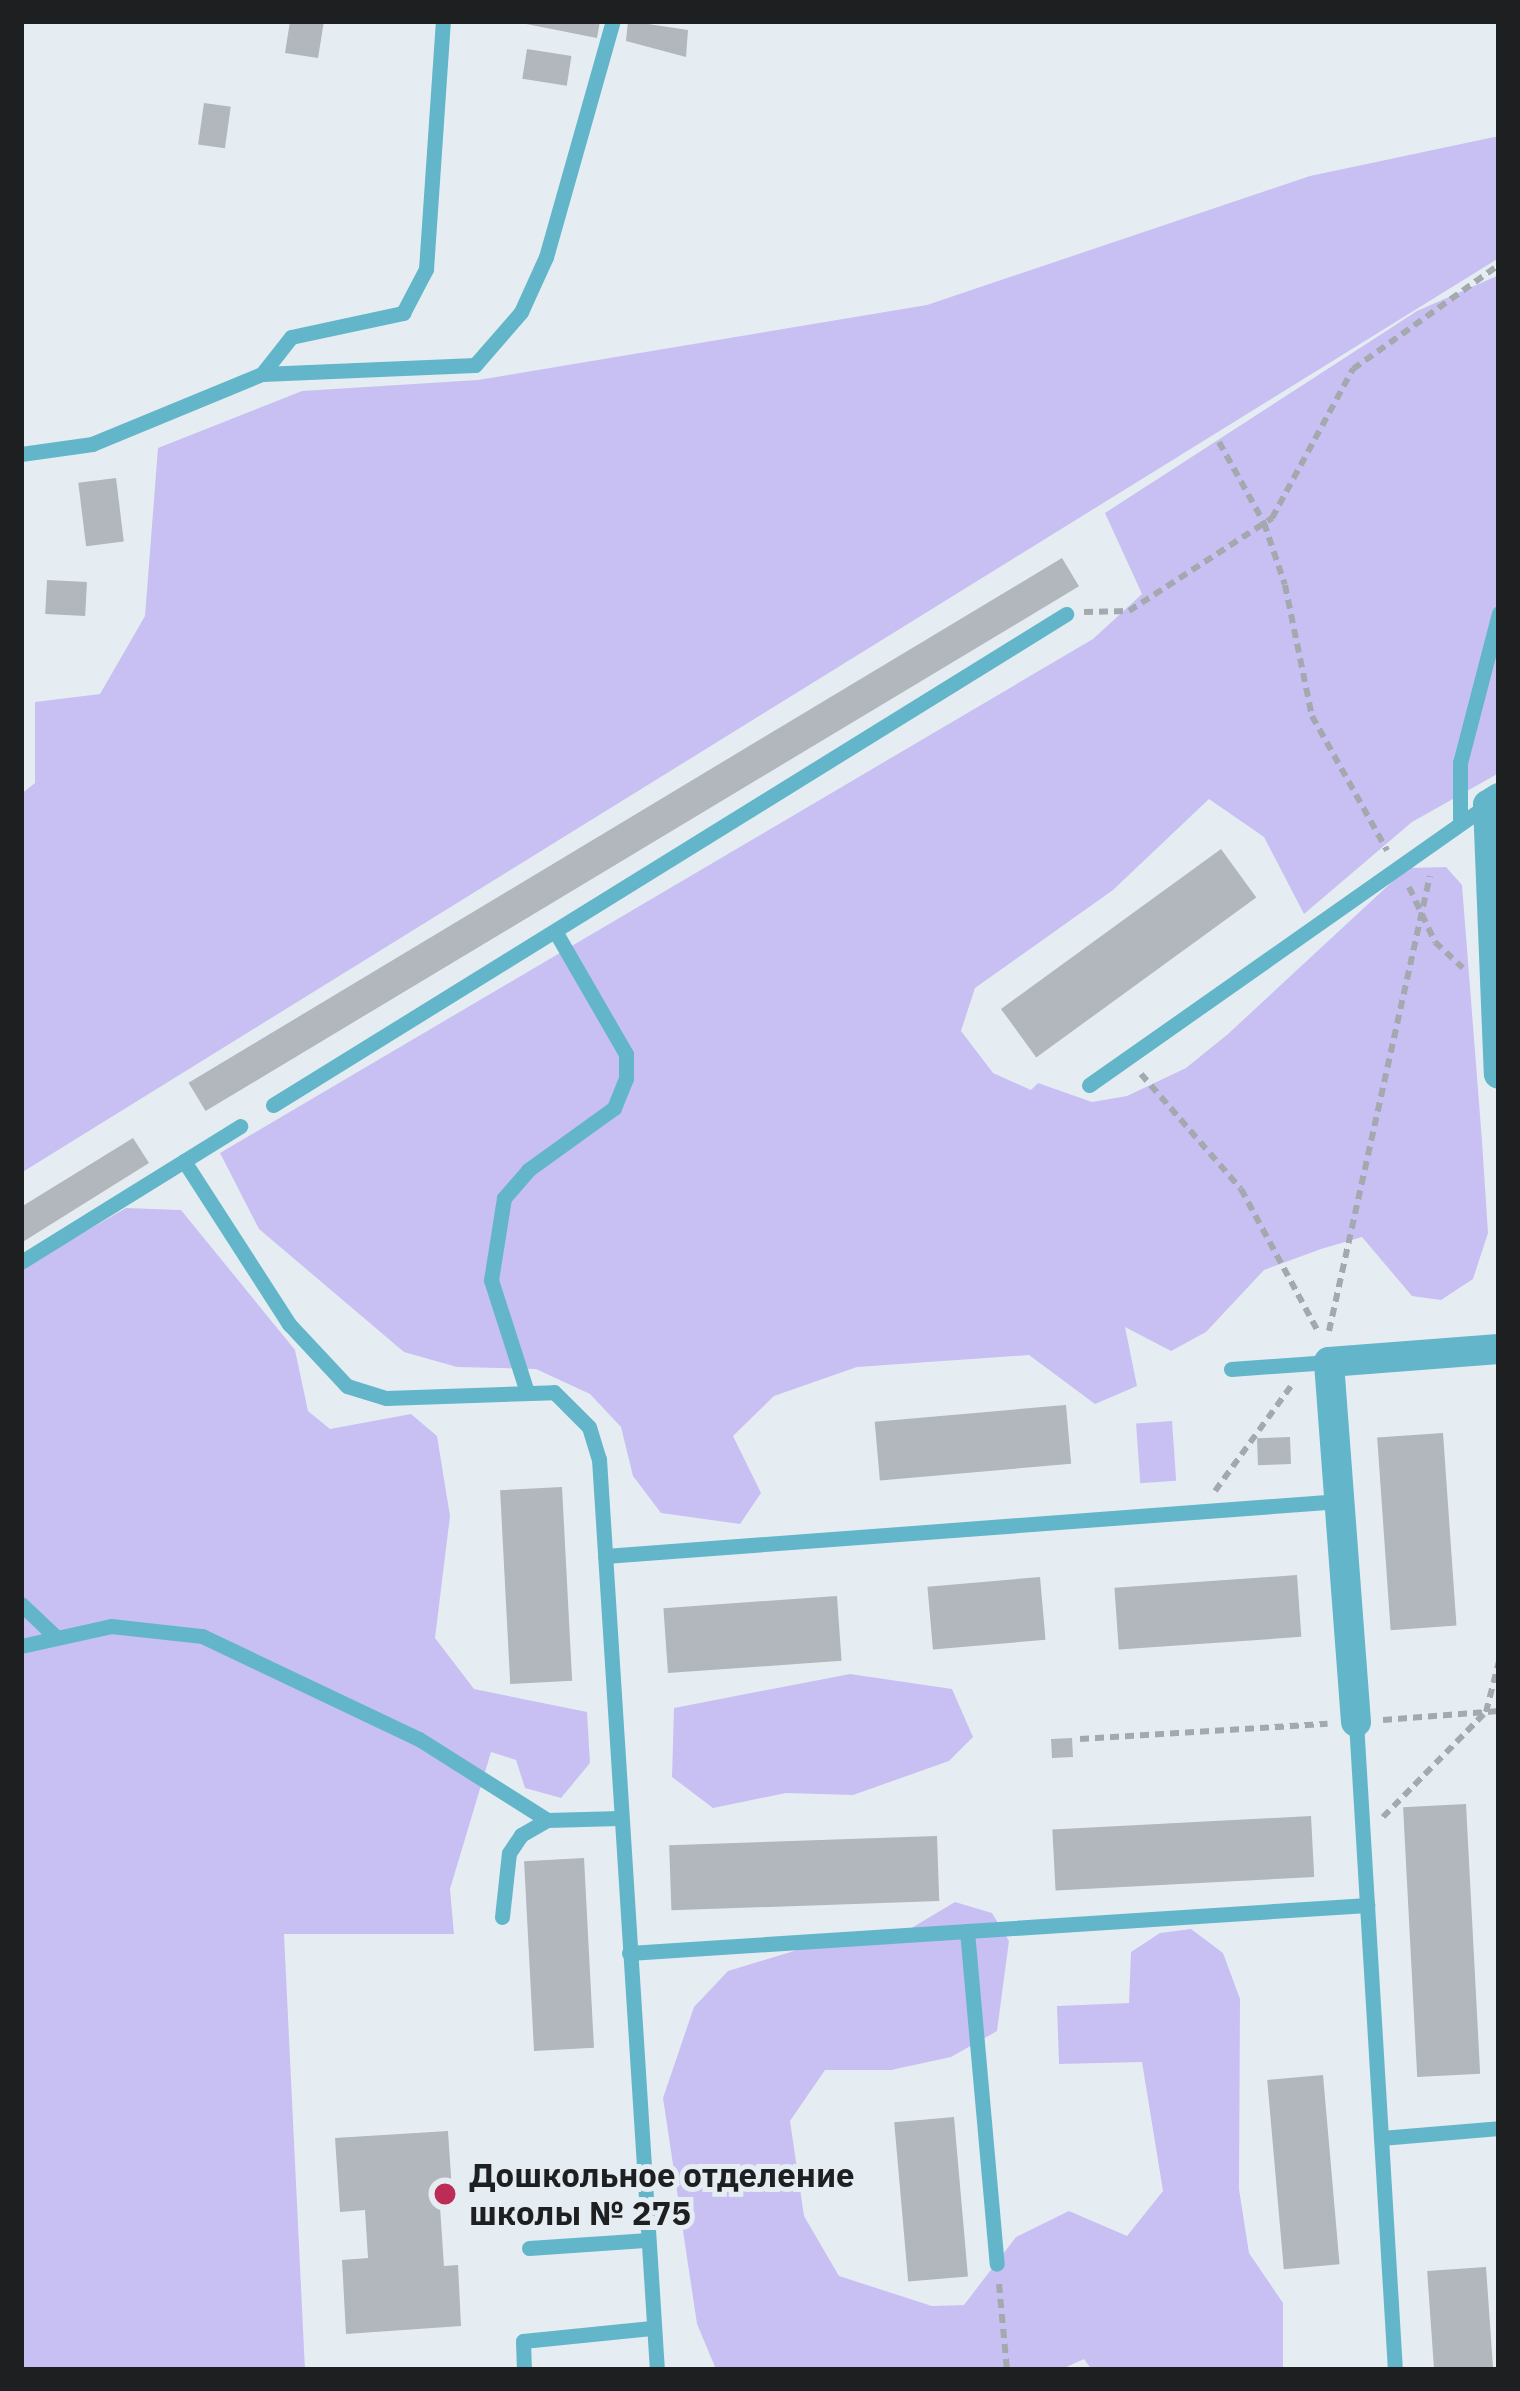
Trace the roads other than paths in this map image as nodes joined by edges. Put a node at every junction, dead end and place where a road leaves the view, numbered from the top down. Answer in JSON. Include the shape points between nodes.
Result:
{"nodes":[{"id":1,"x":443,"y":21,"type":"edge"},
{"id":2,"x":613,"y":21,"type":"edge"},
{"id":3,"x":262,"y":374,"type":"junction"},
{"id":4,"x":21,"y":454,"type":"edge"},
{"id":5,"x":1499,"y":613,"type":"edge"},
{"id":6,"x":1066,"y":614,"type":"road end"},
{"id":7,"x":1494,"y":802,"type":"edge"},
{"id":8,"x":1460,"y":819,"type":"junction"},
{"id":9,"x":555,"y":931,"type":"junction"},
{"id":10,"x":1496,"y":1013,"type":"edge"},
{"id":11,"x":1499,"y":1074,"type":"edge"},
{"id":12,"x":1089,"y":1085,"type":"dead end"},
{"id":13,"x":273,"y":1105,"type":"dead end"},
{"id":14,"x":240,"y":1126,"type":"dead end"},
{"id":15,"x":184,"y":1161,"type":"junction"},
{"id":16,"x":21,"y":1262,"type":"edge"},
{"id":17,"x":1499,"y":1348,"type":"edge"},
{"id":18,"x":1319,"y":1363,"type":"junction"},
{"id":19,"x":1232,"y":1369,"type":"dead end"},
{"id":20,"x":526,"y":1389,"type":"junction"},
{"id":21,"x":1340,"y":1501,"type":"junction"},
{"id":22,"x":605,"y":1556,"type":"junction"},
{"id":23,"x":21,"y":1604,"type":"edge"},
{"id":24,"x":56,"y":1637,"type":"junction"},
{"id":25,"x":21,"y":1646,"type":"edge"},
{"id":26,"x":1356,"y":1722,"type":"joint"},
{"id":27,"x":620,"y":1818,"type":"junction"},
{"id":28,"x":547,"y":1820,"type":"junction"},
{"id":29,"x":1367,"y":1905,"type":"junction"},
{"id":30,"x":502,"y":1917,"type":"dead end"},
{"id":31,"x":968,"y":1931,"type":"junction"},
{"id":32,"x":628,"y":1953,"type":"junction"},
{"id":33,"x":1499,"y":2128,"type":"edge"},
{"id":34,"x":1381,"y":2138,"type":"junction"},
{"id":35,"x":646,"y":2240,"type":"junction"},
{"id":36,"x":529,"y":2248,"type":"dead end"},
{"id":37,"x":997,"y":2264,"type":"road end"},
{"id":38,"x":651,"y":2328,"type":"junction"},
{"id":39,"x":524,"y":2370,"type":"edge"},
{"id":40,"x":657,"y":2370,"type":"edge"},
{"id":41,"x":1395,"y":2370,"type":"edge"}],
"edges":[{"from":1,"to":3,"type":"lane","via":[[420,294],[404,313],[291,337]]},
{"from":2,"to":3,"type":"lane","via":[[546,257],[520,312],[475,365]]},
{"from":3,"to":4,"type":"lane","via":[[92,444]]},
{"from":5,"to":8,"type":"lane","via":[[1460,764]]},
{"from":6,"to":9,"type":"lane"},
{"from":7,"to":8,"type":"lane"},
{"from":7,"to":10,"type":"street"},
{"from":8,"to":12,"type":"lane"},
{"from":9,"to":13,"type":"lane"},
{"from":9,"to":20,"type":"lane","via":[[626,1054],[626,1079],[614,1108],[528,1170],[504,1198],[491,1280]]},
{"from":10,"to":11,"type":"street"},
{"from":14,"to":15,"type":"lane"},
{"from":15,"to":16,"type":"lane"},
{"from":15,"to":20,"type":"lane","via":[[289,1324],[347,1386],[386,1398]]},
{"from":17,"to":18,"type":"street"},
{"from":18,"to":19,"type":"lane"},
{"from":18,"to":21,"type":"street"},
{"from":20,"to":22,"type":"lane","via":[[554,1392],[589,1427]]},
{"from":21,"to":22,"type":"lane"},
{"from":21,"to":26,"type":"street"},
{"from":22,"to":27,"type":"lane"},
{"from":23,"to":24,"type":"lane"},
{"from":24,"to":25,"type":"lane"},
{"from":24,"to":28,"type":"lane","via":[[111,1626],[163,1628],[243,1649],[419,1739]]},
{"from":26,"to":29,"type":"lane"},
{"from":27,"to":28,"type":"lane"},
{"from":27,"to":32,"type":"lane"},
{"from":28,"to":30,"type":"lane","via":[[520,1835],[509,1853]]},
{"from":29,"to":31,"type":"lane"},
{"from":29,"to":34,"type":"lane"},
{"from":31,"to":32,"type":"lane"},
{"from":31,"to":37,"type":"lane"},
{"from":32,"to":35,"type":"lane"},
{"from":33,"to":34,"type":"lane"},
{"from":34,"to":41,"type":"lane"},
{"from":35,"to":36,"type":"lane"},
{"from":35,"to":38,"type":"lane"},
{"from":38,"to":39,"type":"lane","via":[[523,2341]]},
{"from":38,"to":40,"type":"lane"}]}
